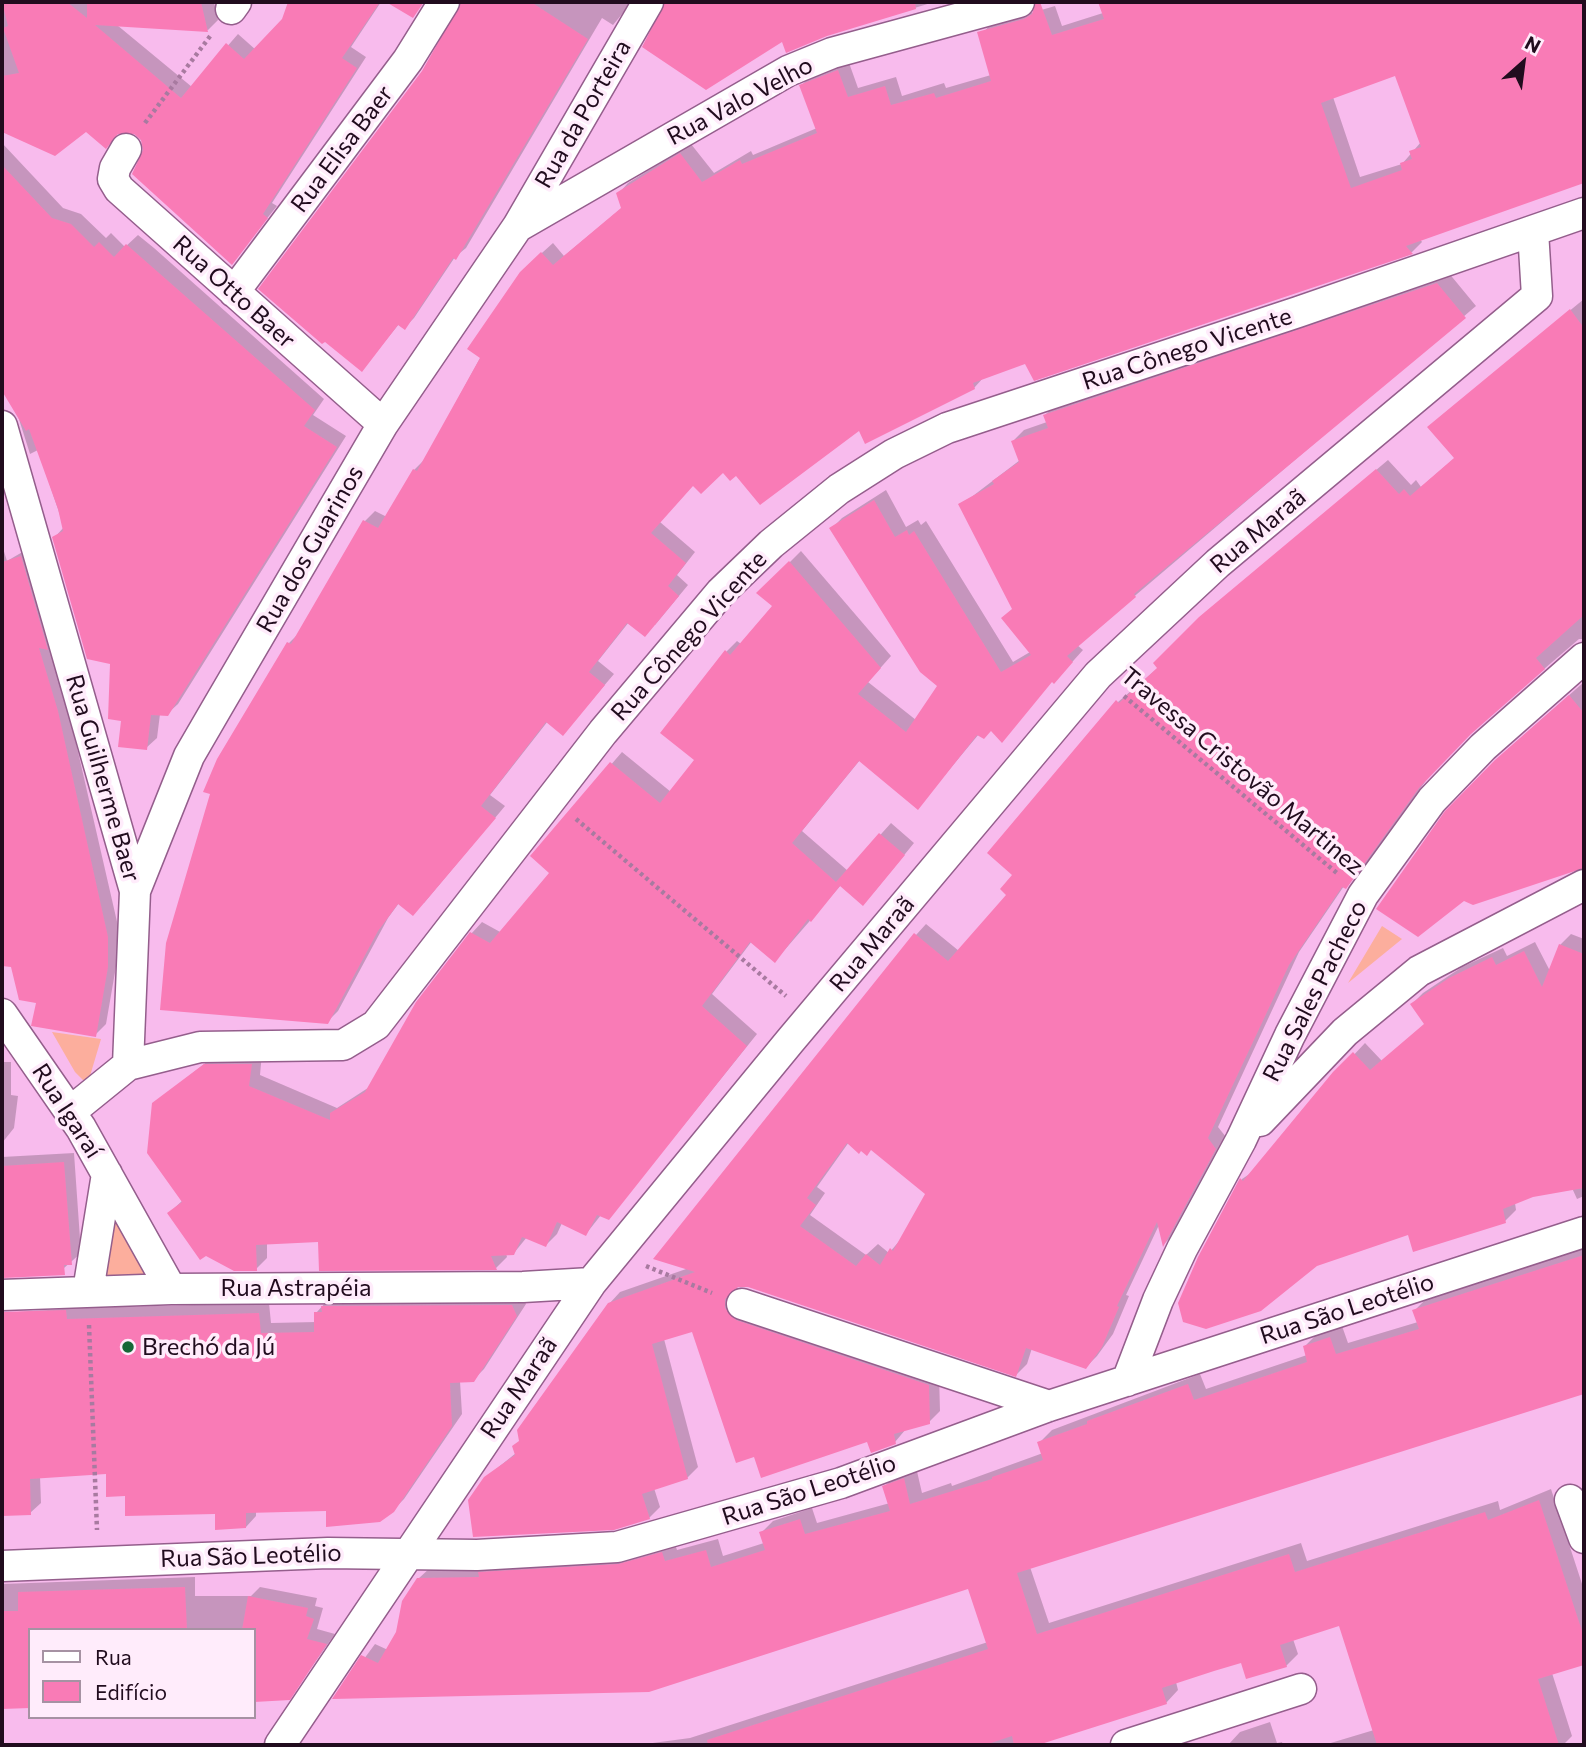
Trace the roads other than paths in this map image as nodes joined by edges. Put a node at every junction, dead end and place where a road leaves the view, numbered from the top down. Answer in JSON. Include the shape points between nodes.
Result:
{"nodes":[{"id":1,"x":443,"y":2,"type":"edge"},
{"id":2,"x":648,"y":2,"type":"edge"},
{"id":3,"x":1018,"y":2,"type":"edge"},
{"id":4,"x":126,"y":149,"type":"road end"},
{"id":5,"x":1584,"y":213,"type":"edge"},
{"id":6,"x":518,"y":226,"type":"junction"},
{"id":7,"x":1532,"y":230,"type":"junction"},
{"id":8,"x":234,"y":292,"type":"junction"},
{"id":9,"x":383,"y":424,"type":"junction"},
{"id":10,"x":2,"y":426,"type":"edge"},
{"id":11,"x":1584,"y":658,"type":"edge"},
{"id":12,"x":1584,"y":885,"type":"edge"},
{"id":13,"x":135,"y":891,"type":"junction"},
{"id":14,"x":6,"y":1026,"type":"edge"},
{"id":15,"x":128,"y":1065,"type":"junction"},
{"id":16,"x":70,"y":1112,"type":"junction"},
{"id":17,"x":1241,"y":1140,"type":"junction"},
{"id":18,"x":107,"y":1174,"type":"junction"},
{"id":19,"x":1584,"y":1232,"type":"edge"},
{"id":20,"x":591,"y":1283,"type":"junction"},
{"id":21,"x":171,"y":1289,"type":"junction"},
{"id":22,"x":88,"y":1291,"type":"junction"},
{"id":23,"x":2,"y":1294,"type":"edge"},
{"id":24,"x":742,"y":1304,"type":"road end"},
{"id":25,"x":1127,"y":1381,"type":"junction"},
{"id":26,"x":1049,"y":1406,"type":"junction"},
{"id":27,"x":1570,"y":1500,"type":"dead end"},
{"id":28,"x":1584,"y":1538,"type":"edge"},
{"id":29,"x":407,"y":1554,"type":"junction"},
{"id":30,"x":2,"y":1566,"type":"edge"},
{"id":31,"x":1301,"y":1689,"type":"dead end"},
{"id":32,"x":280,"y":1745,"type":"edge"},
{"id":33,"x":1126,"y":1745,"type":"edge"}],
"edges":[{"from":1,"to":8,"type":"street","name":"Rua Elisa Baer","via":[[408,60]]},
{"from":2,"to":6,"type":"street","name":"Rua da Porteira"},
{"from":3,"to":6,"type":"street","name":"Rua Valo Velho","via":[[832,52],[788,71]]},
{"from":4,"to":8,"type":"street","name":"Rua Otto Baer","via":[[113,178],[119,189]]},
{"from":5,"to":7,"type":"street","name":"Rua Cônego Vicente"},
{"from":6,"to":9,"type":"street","name":"Rua dos Guarinos"},
{"from":7,"to":15,"type":"street","name":"Rua Cônego Vicente","via":[[947,428],[894,454],[839,489],[721,592],[551,798],[376,1025],[343,1045],[200,1047]]},
{"from":7,"to":20,"type":"street","name":"Rua Maraã","via":[[1537,296],[1218,563],[1098,675]]},
{"from":8,"to":9,"type":"street","name":"Rua Otto Baer"},
{"from":9,"to":13,"type":"street","name":"Rua dos Guarinos","via":[[189,756]]},
{"from":10,"to":13,"type":"street","name":"Rua Guilherme Baer"},
{"from":11,"to":17,"type":"street","name":"Rua Sales Pacheco","via":[[1452,779],[1402,839],[1363,895]]},
{"from":12,"to":17,"type":"street","via":[[1419,971],[1345,1032]]},
{"from":13,"to":15,"type":"street","name":"Rua Guilherme Baer"},
{"from":14,"to":16,"type":"street","name":"Rua Igaraí"},
{"from":15,"to":16,"type":"street"},
{"from":16,"to":18,"type":"street","name":"Rua Igaraí"},
{"from":17,"to":25,"type":"street","name":"Rua Sales Pacheco","via":[[1158,1300]]},
{"from":18,"to":21,"type":"street","name":"Rua Igaraí"},
{"from":18,"to":22,"type":"street","name":"Rua Igaraí"},
{"from":19,"to":25,"type":"street","name":"Rua São Leotélio"},
{"from":20,"to":21,"type":"street","name":"Rua Astrapéia"},
{"from":20,"to":29,"type":"street","name":"Rua Maraã"},
{"from":21,"to":22,"type":"street","name":"Rua Astrapéia"},
{"from":22,"to":23,"type":"street","name":"Rua Astrapéia"},
{"from":24,"to":26,"type":"street"},
{"from":25,"to":26,"type":"street","name":"Rua São Leotélio"},
{"from":26,"to":29,"type":"street","name":"Rua São Leotélio","via":[[841,1483],[627,1545],[582,1551]]},
{"from":27,"to":28,"type":"street"},
{"from":29,"to":30,"type":"street","name":"Rua São Leotélio"},
{"from":29,"to":32,"type":"street","name":"Rua Maraã"},
{"from":31,"to":33,"type":"street"}]}
